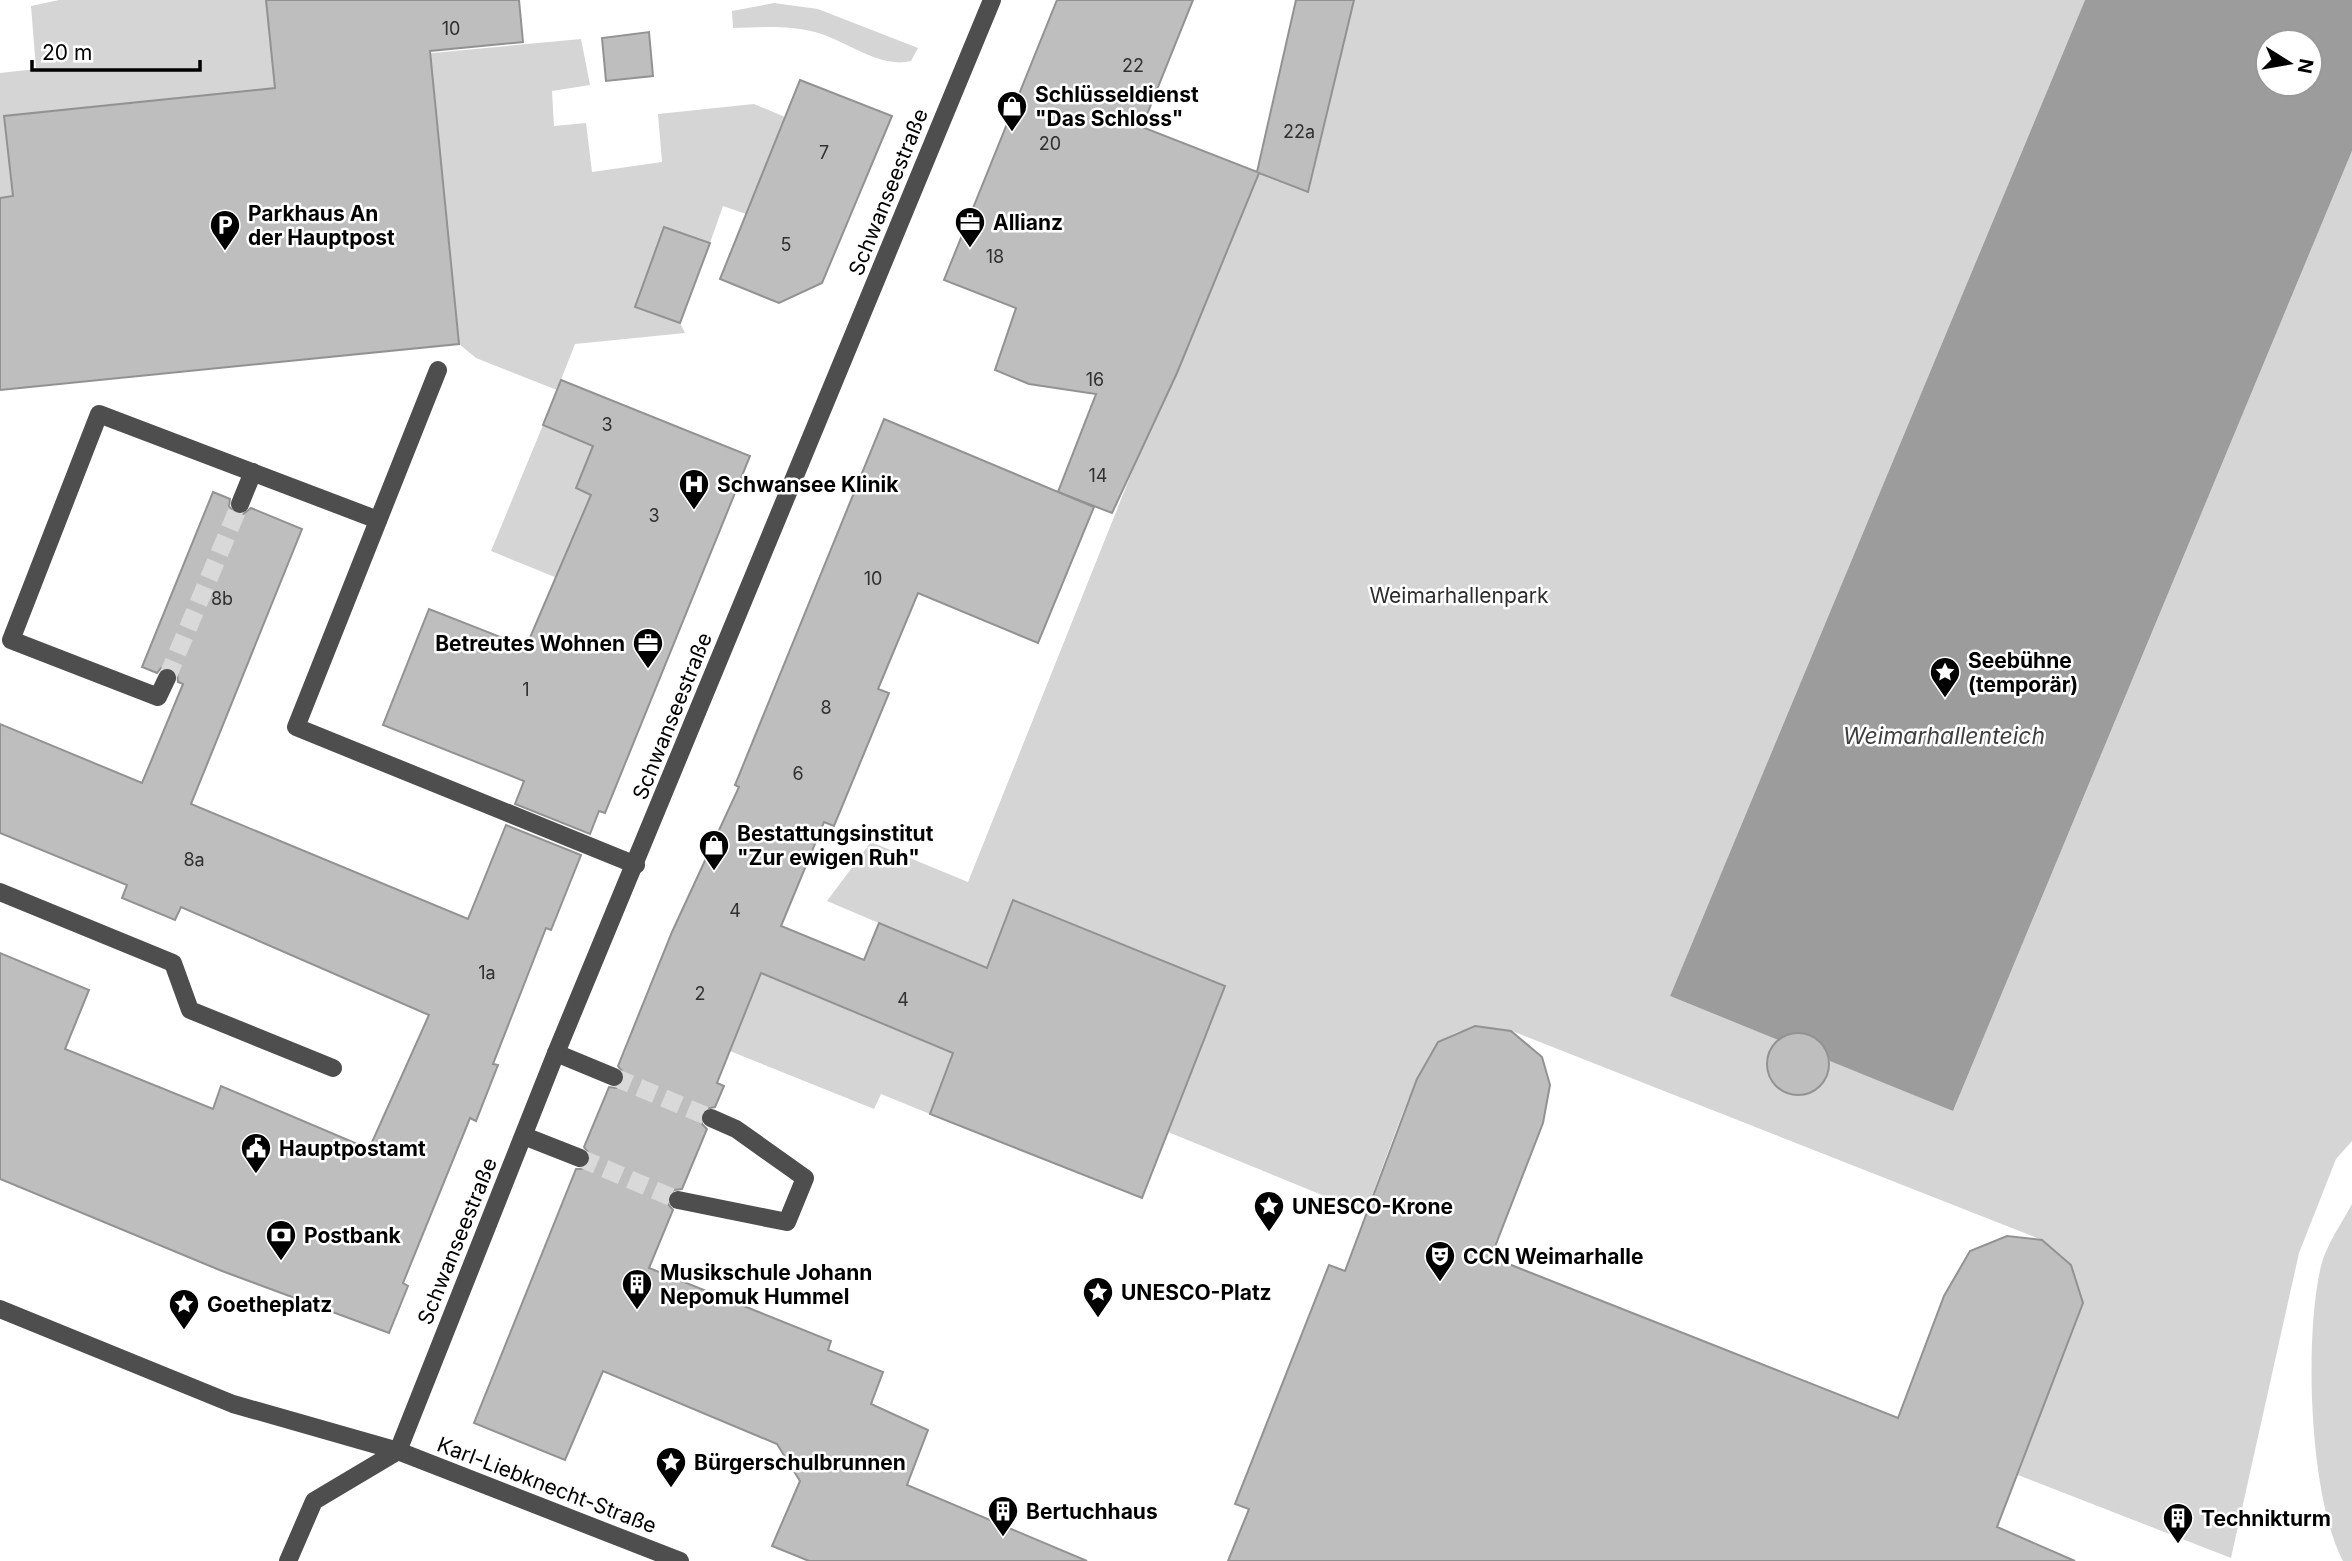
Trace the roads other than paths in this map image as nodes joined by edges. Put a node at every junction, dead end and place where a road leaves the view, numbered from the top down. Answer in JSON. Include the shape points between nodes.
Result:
{"nodes":[{"id":1,"x":992,"y":0,"type":"edge"},
{"id":2,"x":438,"y":370,"type":"dead end"},
{"id":3,"x":253,"y":472,"type":"junction"},
{"id":4,"x":240,"y":504,"type":"tunnel mouth"},
{"id":5,"x":378,"y":520,"type":"junction"},
{"id":6,"x":167,"y":678,"type":"tunnel mouth"},
{"id":7,"x":636,"y":865,"type":"junction"},
{"id":8,"x":0,"y":892,"type":"edge"},
{"id":9,"x":556,"y":1053,"type":"junction"},
{"id":10,"x":333,"y":1068,"type":"dead end"},
{"id":11,"x":614,"y":1077,"type":"tunnel mouth"},
{"id":12,"x":711,"y":1118,"type":"tunnel mouth"},
{"id":13,"x":524,"y":1136,"type":"junction"},
{"id":14,"x":580,"y":1158,"type":"tunnel mouth"},
{"id":15,"x":678,"y":1200,"type":"tunnel mouth"},
{"id":16,"x":0,"y":1309,"type":"edge"},
{"id":17,"x":398,"y":1451,"type":"junction"},
{"id":18,"x":288,"y":1561,"type":"edge"},
{"id":19,"x":680,"y":1561,"type":"edge"}],
"edges":[{"from":1,"to":7,"type":"street","name":"Schwanseestraße"},
{"from":2,"to":5,"type":"street"},
{"from":3,"to":4,"type":"street"},
{"from":3,"to":5,"type":"street"},
{"from":3,"to":6,"type":"street","via":[[99,414],[10,640],[158,697]]},
{"from":5,"to":7,"type":"street","via":[[296,727]]},
{"from":7,"to":9,"type":"street","name":"Schwanseestraße"},
{"from":8,"to":10,"type":"street","via":[[173,963],[190,1010]]},
{"from":9,"to":11,"type":"street"},
{"from":9,"to":13,"type":"street","name":"Schwanseestraße"},
{"from":12,"to":15,"type":"street","via":[[736,1129],[805,1178],[787,1222]]},
{"from":13,"to":14,"type":"street"},
{"from":13,"to":17,"type":"street","name":"Schwanseestraße"},
{"from":16,"to":17,"type":"street","via":[[233,1404]]},
{"from":17,"to":18,"type":"street","via":[[314,1502]]},
{"from":17,"to":19,"type":"street","name":"Karl-Liebknecht-Straße"}]}
